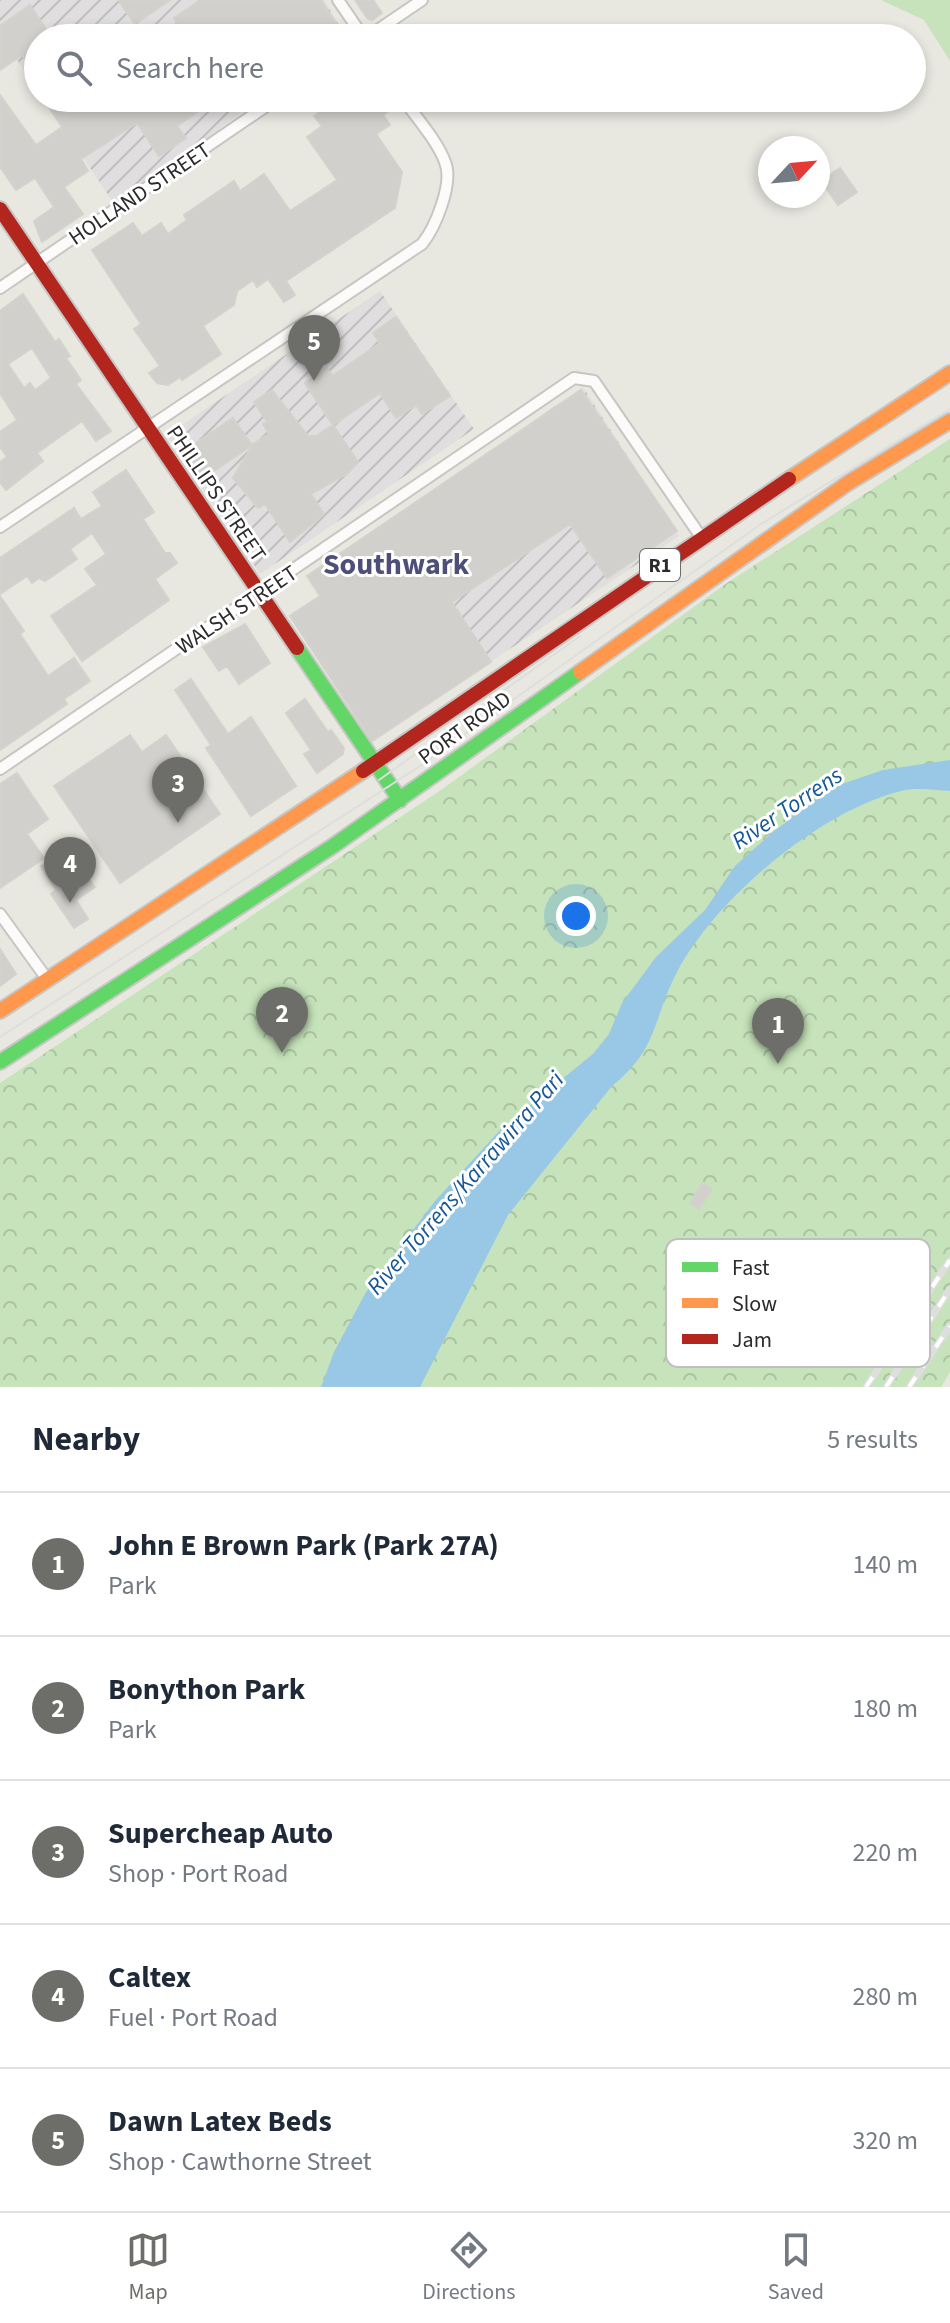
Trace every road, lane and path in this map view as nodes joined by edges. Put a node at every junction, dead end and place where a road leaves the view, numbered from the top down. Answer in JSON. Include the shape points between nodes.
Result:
{"nodes":[{"id":1,"x":338,"y":0,"type":"edge"},
{"id":2,"x":422,"y":0,"type":"edge"},
{"id":3,"x":355,"y":24,"type":"edge"},
{"id":4,"x":386,"y":24,"type":"edge"},
{"id":5,"x":257,"y":112,"type":"edge"},
{"id":6,"x":412,"y":112,"type":"edge"},
{"id":7,"x":0,"y":209,"type":"edge"},
{"id":8,"x":36,"y":263,"type":"junction"},
{"id":9,"x":0,"y":288,"type":"edge"},
{"id":10,"x":950,"y":373,"type":"edge"},
{"id":11,"x":950,"y":421,"type":"edge"},
{"id":12,"x":148,"y":429,"type":"junction"},
{"id":13,"x":0,"y":527,"type":"edge"},
{"id":14,"x":701,"y":537,"type":"junction"},
{"id":15,"x":259,"y":594,"type":"junction"},
{"id":16,"x":375,"y":763,"type":"junction"},
{"id":17,"x":0,"y":769,"type":"edge"},
{"id":18,"x":400,"y":800,"type":"junction"},
{"id":19,"x":0,"y":914,"type":"edge"},
{"id":20,"x":47,"y":979,"type":"junction"},
{"id":21,"x":0,"y":1011,"type":"edge"},
{"id":22,"x":0,"y":1062,"type":"edge"}],
"edges":[{"from":1,"to":3,"type":"street"},
{"from":2,"to":4,"type":"street"},
{"from":5,"to":8,"type":"street","name":"HOLLAND STREET"},
{"from":6,"to":12,"type":"street","via":[[446,163],[436,227],[422,244]]},
{"from":7,"to":8,"type":"main road","name":"PHILLIPS STREET"},
{"from":8,"to":9,"type":"street","name":"HOLLAND STREET"},
{"from":8,"to":12,"type":"main road","name":"PHILLIPS STREET"},
{"from":10,"to":14,"type":"main road","name":"PORT ROAD","number":"R1"},
{"from":11,"to":18,"type":"main road","name":"PORT ROAD","number":"R1","via":[[836,491]]},
{"from":12,"to":13,"type":"street"},
{"from":12,"to":15,"type":"main road","name":"PHILLIPS STREET"},
{"from":14,"to":15,"type":"street","name":"WALSH STREET","via":[[594,381],[574,378]]},
{"from":14,"to":16,"type":"main road","name":"PORT ROAD","number":"R1"},
{"from":15,"to":16,"type":"main road","name":"PHILLIPS STREET"},
{"from":15,"to":17,"type":"street","name":"WALSH STREET"},
{"from":16,"to":18,"type":"main road","name":"PHILLIPS STREET"},
{"from":16,"to":20,"type":"main road","name":"PORT ROAD","number":"R1"},
{"from":18,"to":22,"type":"main road","name":"PORT ROAD","number":"R1"},
{"from":19,"to":20,"type":"street"},
{"from":20,"to":21,"type":"main road","name":"PORT ROAD","number":"R1"}]}
